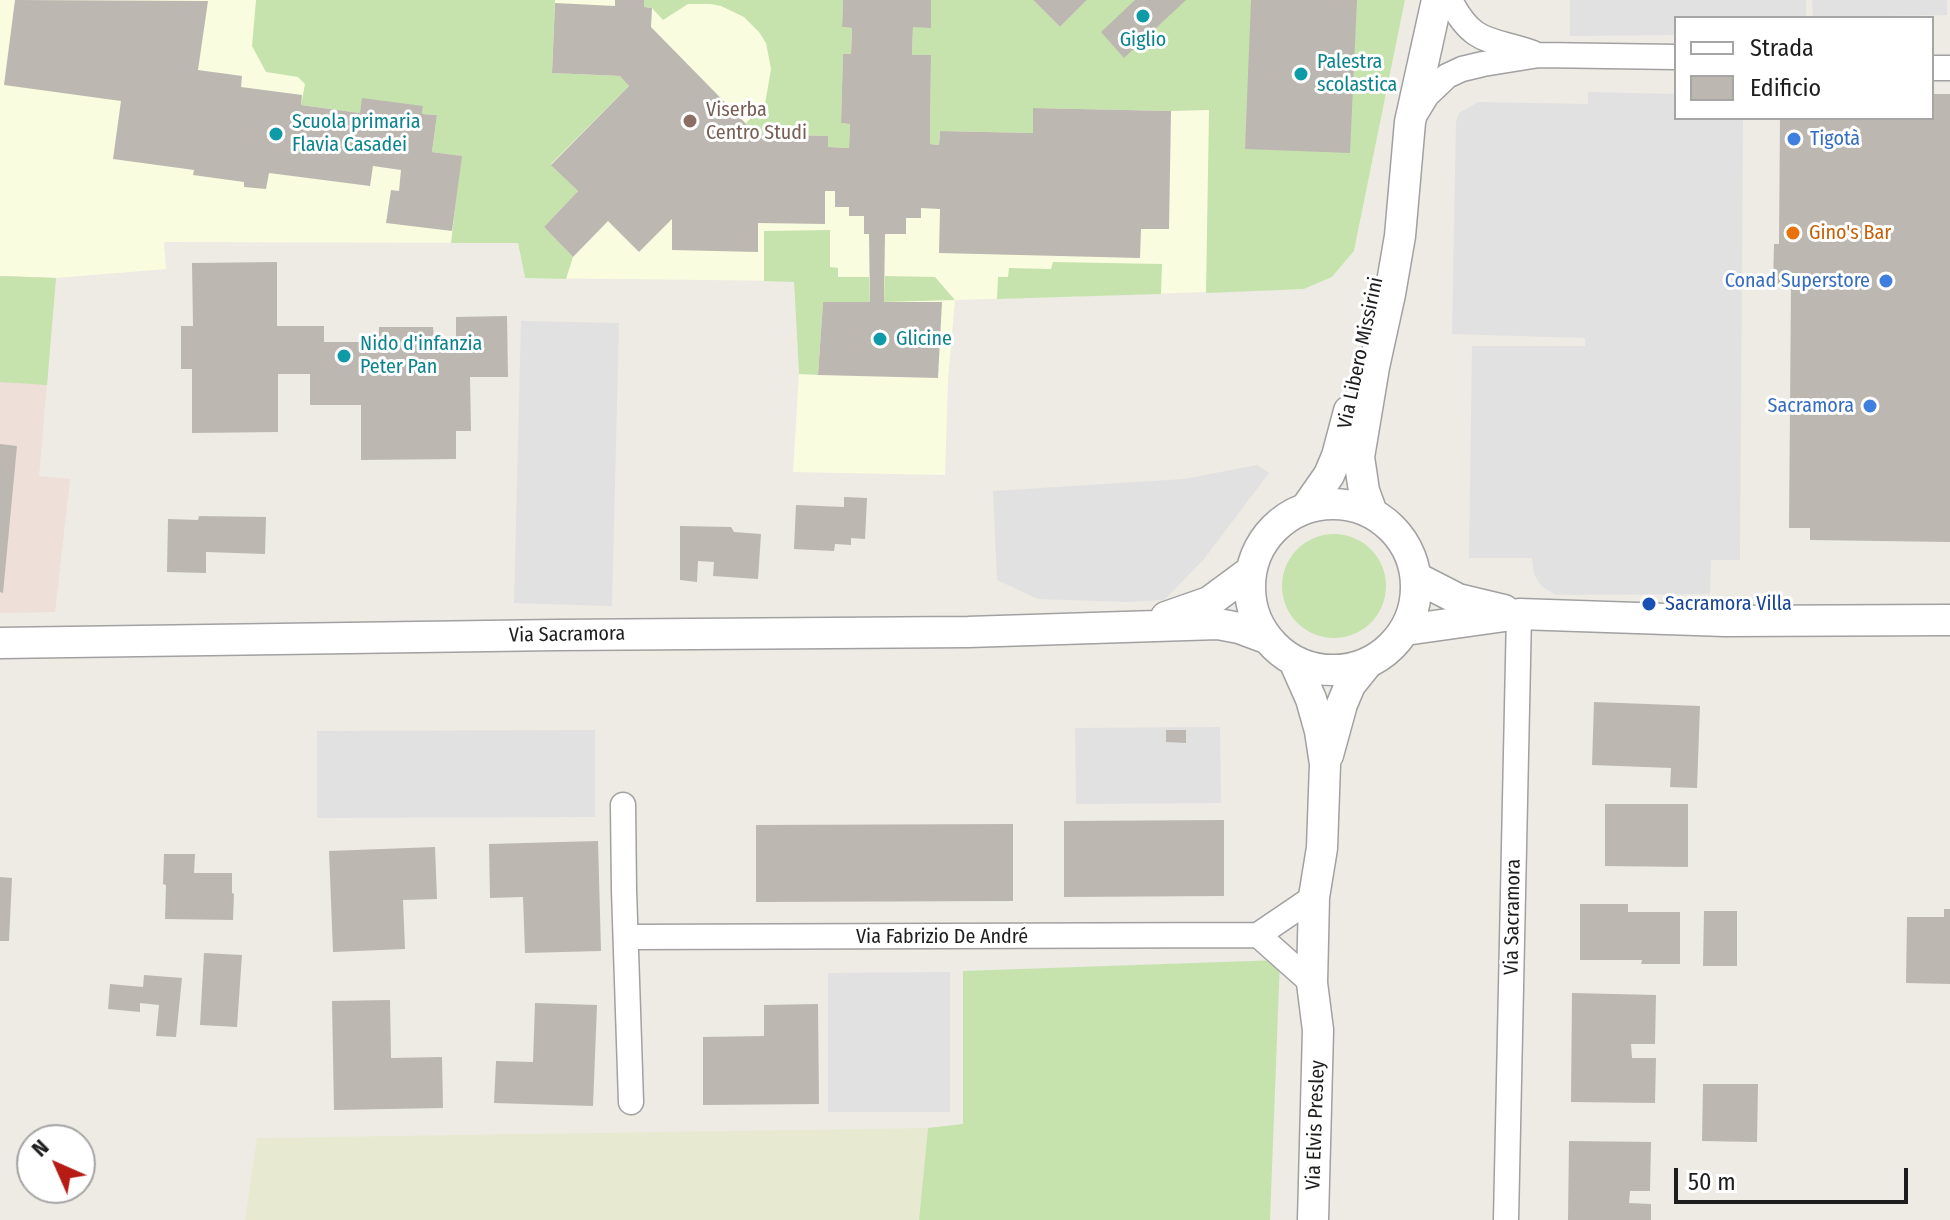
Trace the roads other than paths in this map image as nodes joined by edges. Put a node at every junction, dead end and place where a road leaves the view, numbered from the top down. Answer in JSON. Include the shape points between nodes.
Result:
{"nodes":[{"id":1,"x":1437,"y":0,"type":"edge"},
{"id":2,"x":1450,"y":0,"type":"edge"},
{"id":3,"x":1539,"y":55,"type":"junction"},
{"id":4,"x":1674,"y":57,"type":"edge"},
{"id":5,"x":1410,"y":122,"type":"junction"},
{"id":6,"x":1403,"y":192,"type":"junction"},
{"id":7,"x":1306,"y":508,"type":"junction"},
{"id":8,"x":1372,"y":513,"type":"junction"},
{"id":9,"x":1251,"y":571,"type":"junction"},
{"id":10,"x":1417,"y":578,"type":"junction"},
{"id":11,"x":1519,"y":614,"type":"junction"},
{"id":12,"x":1950,"y":620,"type":"edge"},
{"id":13,"x":1134,"y":626,"type":"junction"},
{"id":14,"x":1405,"y":630,"type":"junction"},
{"id":15,"x":1266,"y":638,"type":"junction"},
{"id":16,"x":0,"y":643,"type":"edge"},
{"id":17,"x":1295,"y":663,"type":"junction"},
{"id":18,"x":1366,"y":665,"type":"junction"},
{"id":19,"x":1325,"y":764,"type":"junction"},
{"id":20,"x":623,"y":805,"type":"dead end"},
{"id":21,"x":1322,"y":848,"type":"junction"},
{"id":22,"x":1314,"y":897,"type":"junction"},
{"id":23,"x":1258,"y":935,"type":"junction"},
{"id":24,"x":626,"y":937,"type":"junction"},
{"id":25,"x":1312,"y":983,"type":"junction"},
{"id":26,"x":1318,"y":1030,"type":"junction"},
{"id":27,"x":631,"y":1102,"type":"dead end"},
{"id":28,"x":1313,"y":1220,"type":"edge"},
{"id":29,"x":1506,"y":1220,"type":"edge"}],
"edges":[{"from":1,"to":5,"type":"street","name":"Via Libero Missirini"},
{"from":2,"to":3,"type":"street","name":"Via Libero Missirini","via":[[1479,37]]},
{"from":3,"to":4,"type":"street","name":"Via Libero Missirini"},
{"from":3,"to":5,"type":"street","name":"Via Libero Missirini","via":[[1447,76]]},
{"from":5,"to":6,"type":"street","name":"Via Libero Missirini"},
{"from":6,"to":7,"type":"street","name":"Via Libero Missirini","via":[[1373,290],[1337,456]]},
{"from":6,"to":8,"type":"street","name":"Via Libero Missirini","via":[[1400,236],[1359,457]]},
{"from":7,"to":8,"type":"street","via":[[1328,503]]},
{"from":7,"to":9,"type":"street","via":[[1275,527]]},
{"from":8,"to":10,"type":"street","via":[[1394,529],[1410,551]]},
{"from":9,"to":13,"type":"street","name":"Via Sacramora","via":[[1209,602]]},
{"from":9,"to":15,"type":"street","via":[[1249,595]]},
{"from":10,"to":11,"type":"street","via":[[1458,599]]},
{"from":10,"to":14,"type":"street","via":[[1416,606]]},
{"from":11,"to":12,"type":"street","via":[[1725,621]]},
{"from":11,"to":14,"type":"street"},
{"from":11,"to":29,"type":"street","name":"Via Sacramora"},
{"from":13,"to":15,"type":"street","name":"Via Sacramora","via":[[1218,624]]},
{"from":13,"to":16,"type":"street","name":"Via Sacramora"},
{"from":14,"to":18,"type":"street","via":[[1388,651]]},
{"from":15,"to":17,"type":"street"},
{"from":17,"to":18,"type":"street","via":[[1330,672]]},
{"from":17,"to":19,"type":"street","name":"Via Elvis Presley","via":[[1311,699]]},
{"from":18,"to":19,"type":"street","name":"Via Elvis Presley","via":[[1346,694]]},
{"from":19,"to":21,"type":"street","name":"Via Elvis Presley"},
{"from":20,"to":24,"type":"street"},
{"from":21,"to":22,"type":"street","name":"Via Elvis Presley"},
{"from":21,"to":26,"type":"street","name":"Via Elvis Presley","via":[[1329,899],[1328,984]]},
{"from":22,"to":23,"type":"street"},
{"from":22,"to":25,"type":"street","name":"Via Elvis Presley"},
{"from":23,"to":24,"type":"street","name":"Via Fabrizio De André"},
{"from":23,"to":25,"type":"street"},
{"from":24,"to":27,"type":"street"},
{"from":25,"to":26,"type":"street","name":"Via Elvis Presley"},
{"from":26,"to":28,"type":"street","name":"Via Elvis Presley"}]}
